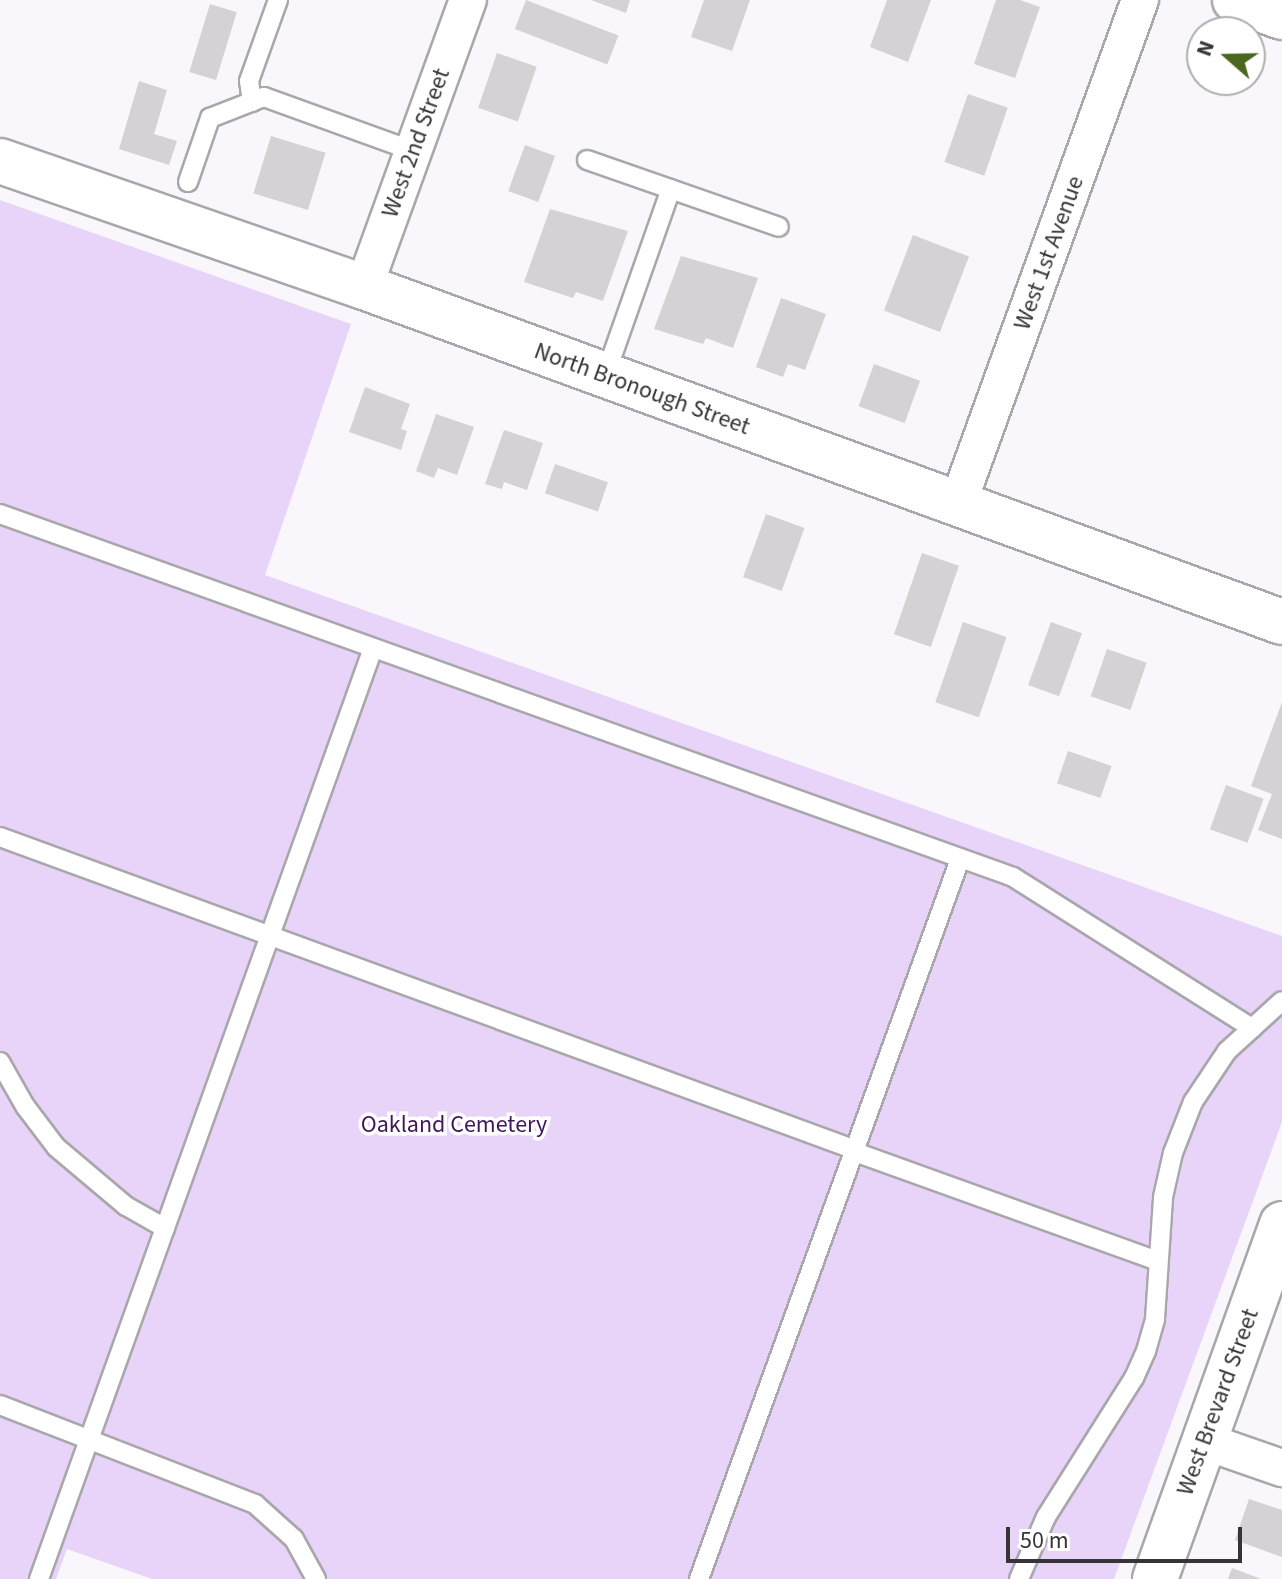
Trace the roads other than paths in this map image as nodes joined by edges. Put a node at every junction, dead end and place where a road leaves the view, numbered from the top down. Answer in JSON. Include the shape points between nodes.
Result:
{"nodes":[{"id":1,"x":278,"y":0,"type":"edge"},
{"id":2,"x":468,"y":0,"type":"edge"},
{"id":3,"x":1140,"y":0,"type":"edge"},
{"id":4,"x":1235,"y":0,"type":"edge"},
{"id":5,"x":1282,"y":17,"type":"edge"},
{"id":6,"x":252,"y":102,"type":"junction"},
{"id":7,"x":413,"y":151,"type":"junction"},
{"id":8,"x":587,"y":160,"type":"dead end"},
{"id":9,"x":0,"y":161,"type":"edge"},
{"id":10,"x":188,"y":182,"type":"dead end"},
{"id":11,"x":671,"y":189,"type":"junction"},
{"id":12,"x":779,"y":227,"type":"dead end"},
{"id":13,"x":364,"y":287,"type":"junction"},
{"id":14,"x":605,"y":376,"type":"junction"},
{"id":15,"x":957,"y":506,"type":"junction"},
{"id":16,"x":0,"y":514,"type":"edge"},
{"id":17,"x":1282,"y":622,"type":"edge"},
{"id":18,"x":373,"y":648,"type":"junction"},
{"id":19,"x":0,"y":837,"type":"edge"},
{"id":20,"x":960,"y":859,"type":"junction"},
{"id":21,"x":270,"y":935,"type":"junction"},
{"id":22,"x":1282,"y":1001,"type":"edge"},
{"id":23,"x":1252,"y":1028,"type":"junction"},
{"id":24,"x":0,"y":1062,"type":"edge"},
{"id":25,"x":855,"y":1151,"type":"junction"},
{"id":26,"x":165,"y":1228,"type":"junction"},
{"id":27,"x":1281,"y":1233,"type":"edge"},
{"id":28,"x":1158,"y":1261,"type":"junction"},
{"id":29,"x":0,"y":1405,"type":"edge"},
{"id":30,"x":89,"y":1439,"type":"junction"},
{"id":31,"x":1204,"y":1441,"type":"junction"},
{"id":32,"x":1282,"y":1468,"type":"edge"},
{"id":33,"x":39,"y":1579,"type":"edge"},
{"id":34,"x":316,"y":1579,"type":"edge"},
{"id":35,"x":699,"y":1579,"type":"edge"},
{"id":36,"x":1019,"y":1579,"type":"edge"},
{"id":37,"x":1155,"y":1579,"type":"edge"}],
"edges":[{"from":1,"to":6,"type":"lane","via":[[249,81]]},
{"from":2,"to":7,"type":"street","name":"West 2nd Street"},
{"from":3,"to":15,"type":"street","name":"West 1st Avenue"},
{"from":4,"to":5,"type":"main road"},
{"from":6,"to":7,"type":"lane","via":[[264,97]]},
{"from":6,"to":10,"type":"lane","via":[[210,118]]},
{"from":7,"to":13,"type":"street","name":"West 2nd Street"},
{"from":8,"to":11,"type":"lane"},
{"from":9,"to":13,"type":"main road","name":"North Bronough Street"},
{"from":11,"to":12,"type":"lane"},
{"from":11,"to":14,"type":"lane"},
{"from":13,"to":14,"type":"main road","name":"North Bronough Street"},
{"from":14,"to":15,"type":"main road","name":"North Bronough Street"},
{"from":15,"to":17,"type":"main road","name":"North Bronough Street"},
{"from":16,"to":18,"type":"lane"},
{"from":18,"to":20,"type":"lane"},
{"from":18,"to":21,"type":"lane"},
{"from":19,"to":21,"type":"lane"},
{"from":20,"to":23,"type":"lane","via":[[1013,877]]},
{"from":20,"to":25,"type":"lane"},
{"from":21,"to":25,"type":"lane"},
{"from":21,"to":26,"type":"lane"},
{"from":22,"to":23,"type":"lane"},
{"from":23,"to":28,"type":"lane","via":[[1227,1051],[1183,1125],[1163,1197]]},
{"from":24,"to":26,"type":"lane","via":[[56,1147],[126,1206]]},
{"from":25,"to":28,"type":"lane"},
{"from":25,"to":35,"type":"lane"},
{"from":26,"to":30,"type":"lane"},
{"from":27,"to":31,"type":"main road","name":"West Brevard Street"},
{"from":28,"to":36,"type":"lane","via":[[1155,1319],[1146,1351],[1046,1517]]},
{"from":29,"to":30,"type":"lane"},
{"from":30,"to":33,"type":"lane"},
{"from":30,"to":34,"type":"lane","via":[[255,1504],[294,1539]]},
{"from":31,"to":32,"type":"street"},
{"from":31,"to":37,"type":"main road","name":"West Brevard Street"}]}
